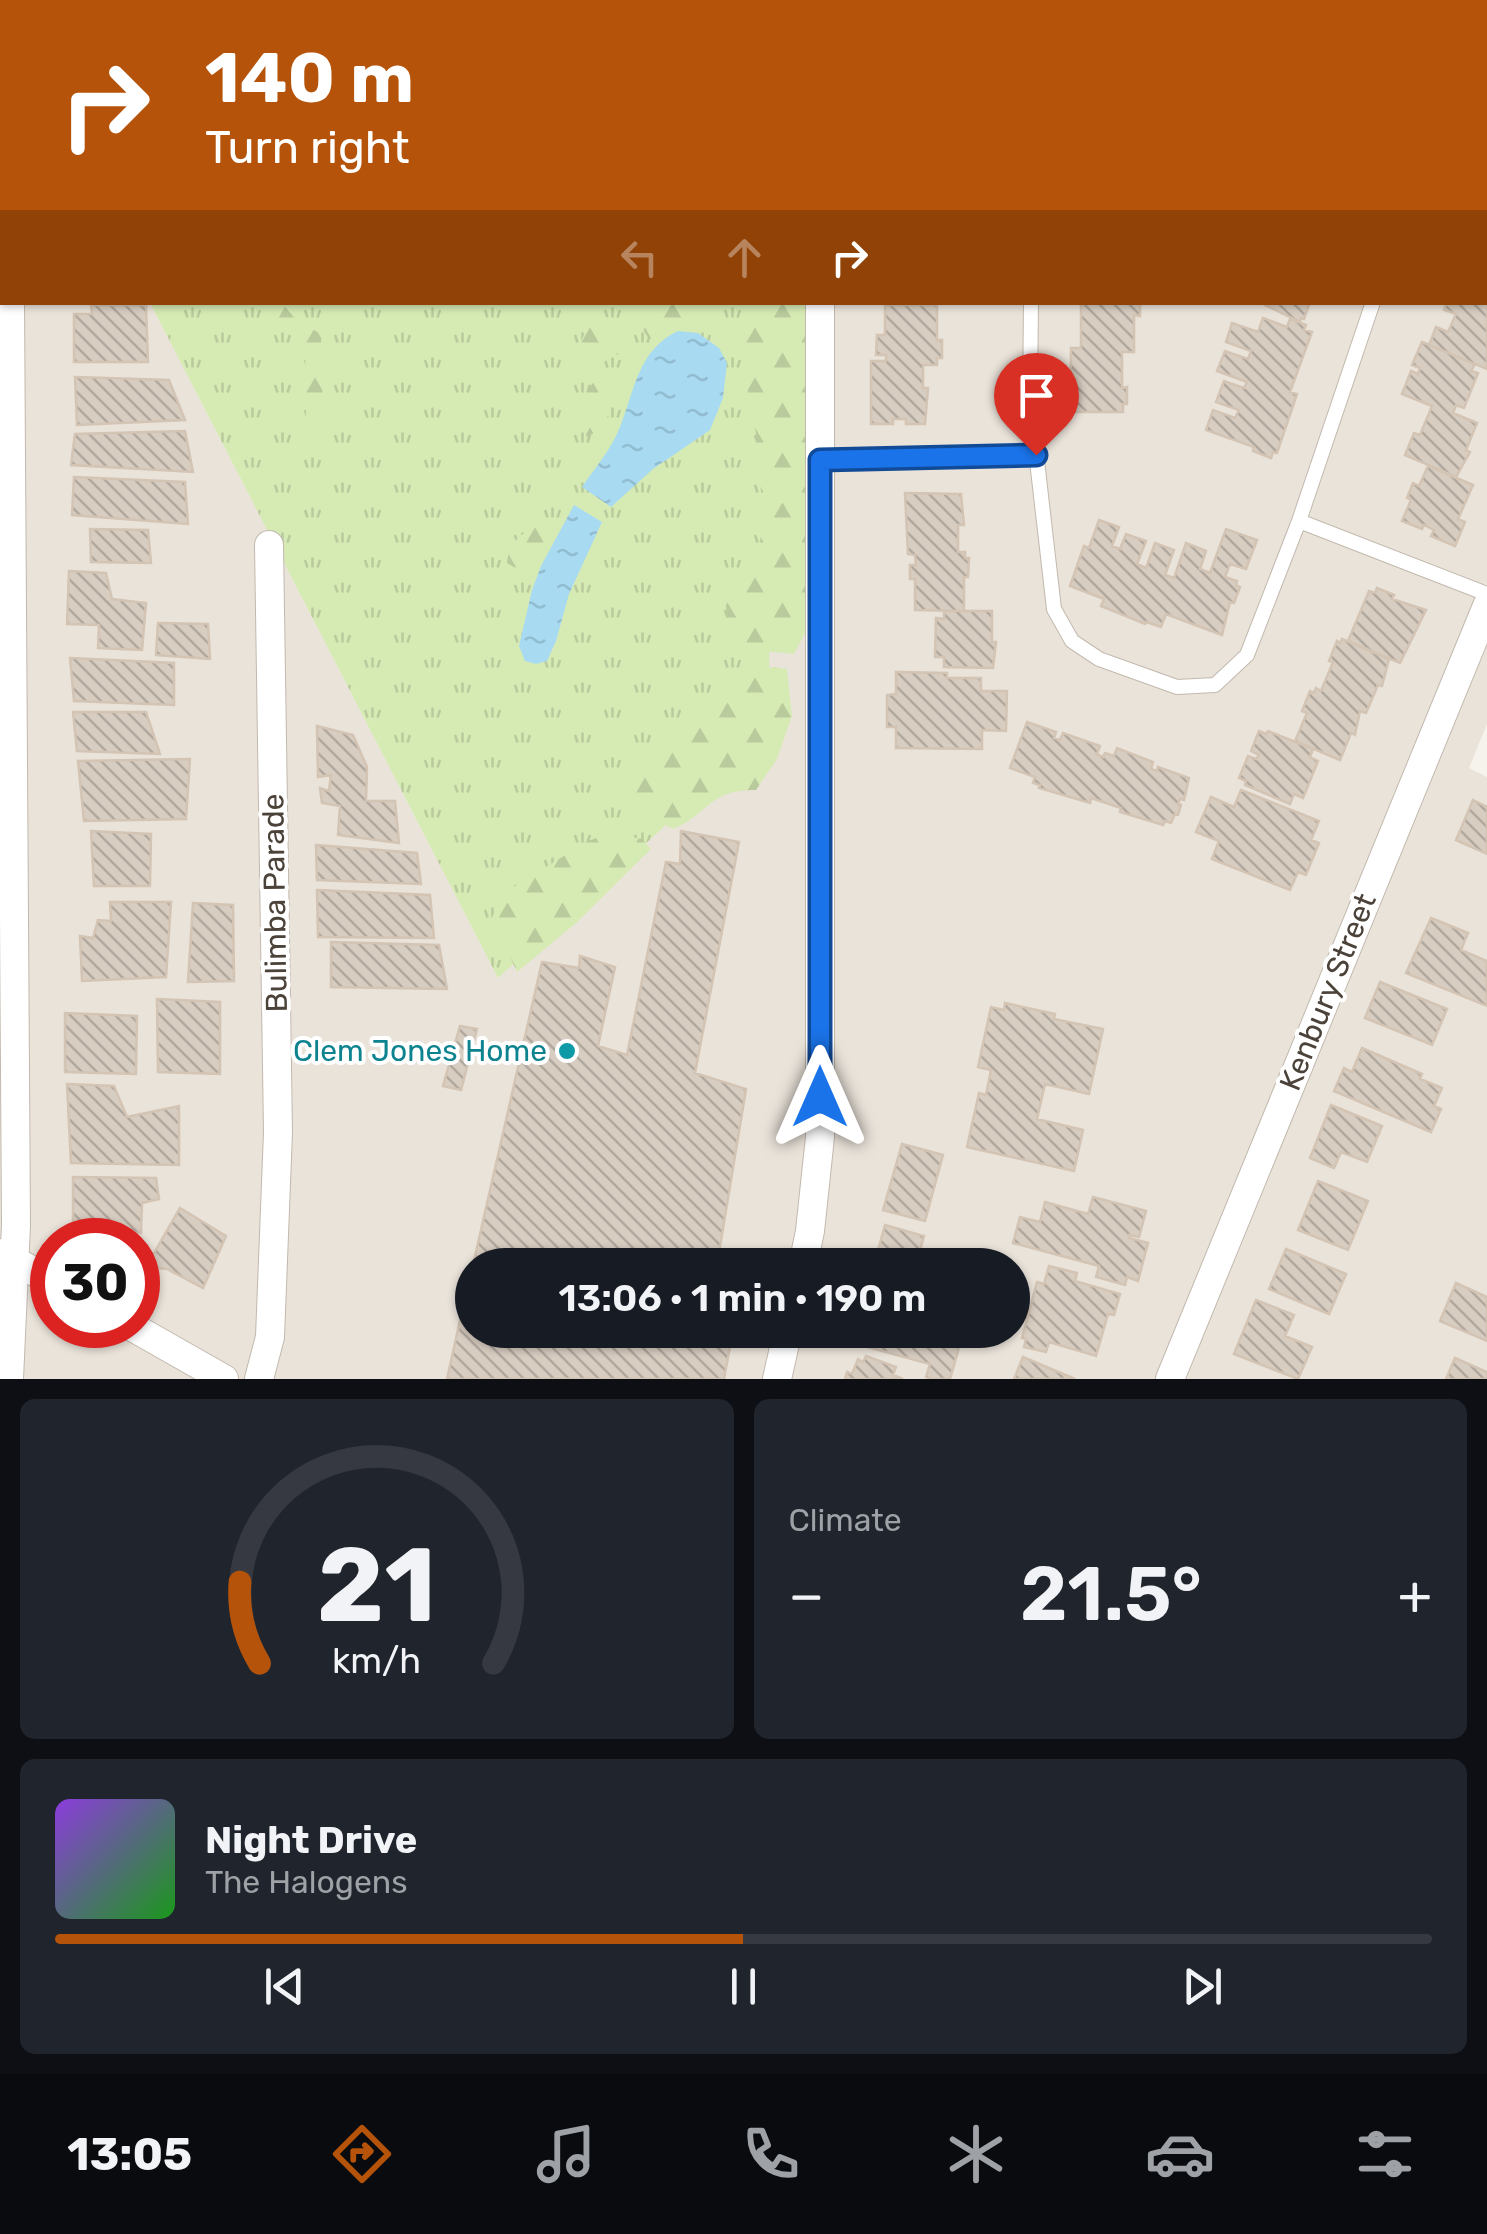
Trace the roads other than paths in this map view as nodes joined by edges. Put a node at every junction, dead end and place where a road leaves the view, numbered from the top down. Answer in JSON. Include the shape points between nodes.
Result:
{"nodes":[{"id":1,"x":10,"y":305,"type":"edge"},
{"id":2,"x":820,"y":305,"type":"edge"},
{"id":3,"x":1031,"y":305,"type":"edge"},
{"id":4,"x":1371,"y":305,"type":"edge"},
{"id":5,"x":1036,"y":455,"type":"junction"},
{"id":6,"x":820,"y":460,"type":"junction"},
{"id":7,"x":1299,"y":521,"type":"junction"},
{"id":8,"x":269,"y":545,"type":"dead end"},
{"id":9,"x":1487,"y":594,"type":"edge"},
{"id":10,"x":1487,"y":606,"type":"edge"},
{"id":11,"x":806,"y":1248,"type":"edge"},
{"id":12,"x":8,"y":1256,"type":"edge"},
{"id":13,"x":30,"y":1269,"type":"edge"},
{"id":14,"x":160,"y":1343,"type":"edge"},
{"id":15,"x":784,"y":1348,"type":"edge"},
{"id":16,"x":1176,"y":1377,"type":"edge"},
{"id":17,"x":9,"y":1379,"type":"edge"},
{"id":18,"x":224,"y":1379,"type":"edge"},
{"id":19,"x":259,"y":1379,"type":"edge"},
{"id":20,"x":777,"y":1379,"type":"edge"}],
"edges":[{"from":1,"to":12,"type":"street"},
{"from":2,"to":6,"type":"street"},
{"from":3,"to":5,"type":"lane"},
{"from":4,"to":7,"type":"lane"},
{"from":5,"to":6,"type":"lane"},
{"from":5,"to":7,"type":"lane","via":[[1054,609],[1072,641],[1099,659],[1177,687],[1215,685],[1247,655]]},
{"from":6,"to":11,"type":"street","via":[[820,1137]]},
{"from":7,"to":9,"type":"lane"},
{"from":8,"to":19,"type":"street","name":"Bulimba Parade","via":[[278,1132],[270,1337]]},
{"from":10,"to":16,"type":"street","name":"Kenbury Street"},
{"from":12,"to":13,"type":"street"},
{"from":12,"to":17,"type":"street"},
{"from":14,"to":18,"type":"street"},
{"from":15,"to":20,"type":"street"}]}
